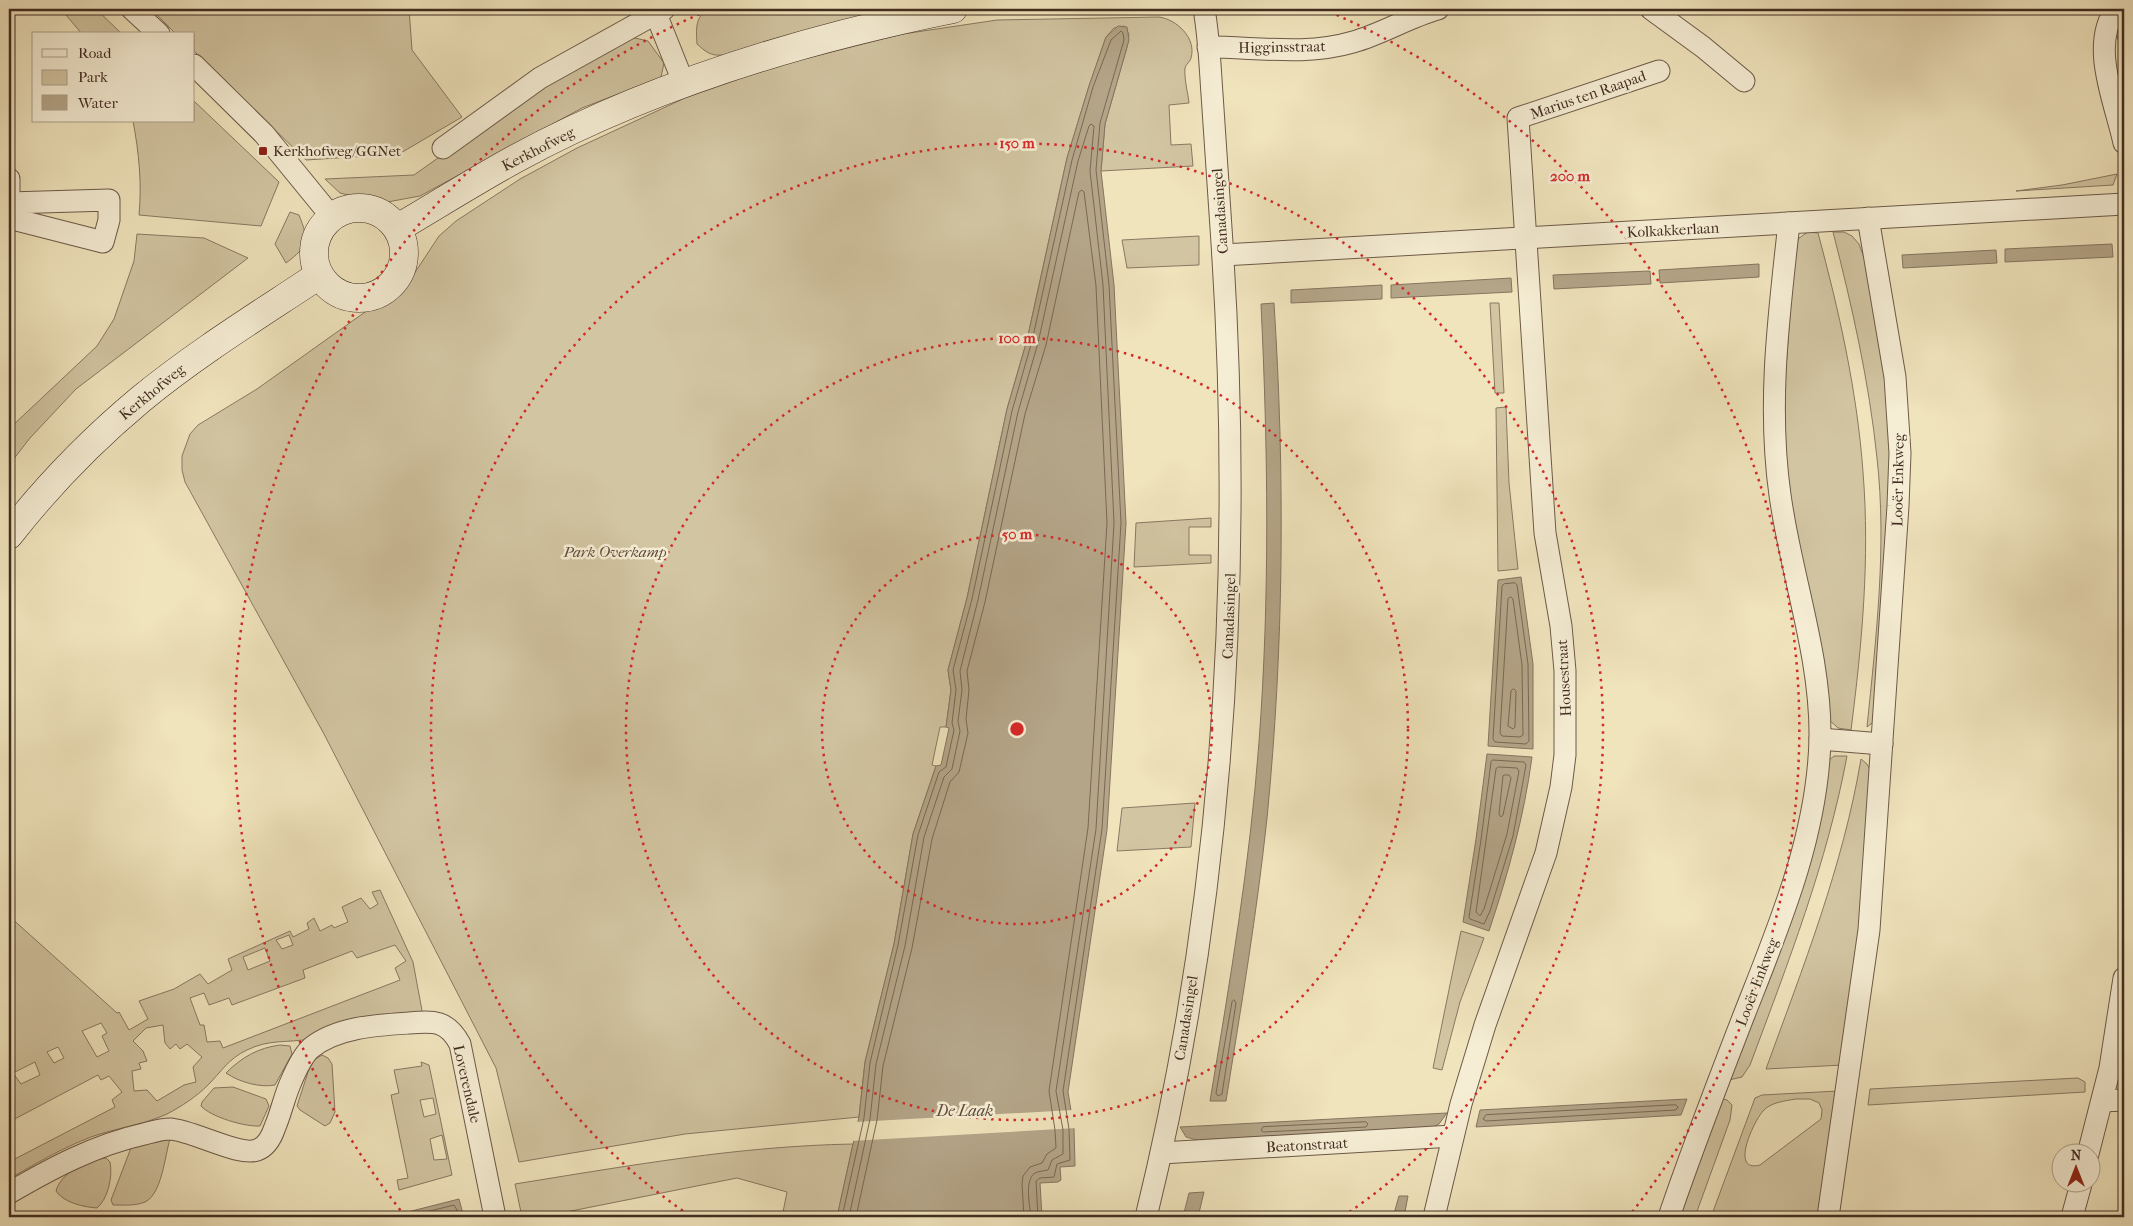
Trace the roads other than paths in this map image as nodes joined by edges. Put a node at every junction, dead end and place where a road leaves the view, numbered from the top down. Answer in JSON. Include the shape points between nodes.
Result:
{"nodes":[{"id":1,"x":132,"y":9,"type":"edge"},
{"id":2,"x":953,"y":9,"type":"edge"},
{"id":3,"x":1204,"y":9,"type":"edge"},
{"id":4,"x":1438,"y":9,"type":"edge"},
{"id":5,"x":1650,"y":9,"type":"edge"},
{"id":6,"x":2116,"y":9,"type":"edge"},
{"id":7,"x":658,"y":10,"type":"edge"},
{"id":8,"x":157,"y":32,"type":"edge"},
{"id":9,"x":1208,"y":47,"type":"junction"},
{"id":10,"x":195,"y":66,"type":"edge"},
{"id":11,"x":1658,"y":71,"type":"dead end"},
{"id":12,"x":1744,"y":81,"type":"dead end"},
{"id":13,"x":684,"y":84,"type":"junction"},
{"id":14,"x":2124,"y":143,"type":"edge"},
{"id":15,"x":443,"y":148,"type":"dead end"},
{"id":16,"x":9,"y":179,"type":"edge"},
{"id":17,"x":9,"y":203,"type":"edge"},
{"id":18,"x":2124,"y":204,"type":"edge"},
{"id":19,"x":9,"y":208,"type":"edge"},
{"id":20,"x":331,"y":216,"type":"junction"},
{"id":21,"x":9,"y":218,"type":"edge"},
{"id":22,"x":1868,"y":218,"type":"junction"},
{"id":23,"x":1789,"y":223,"type":"junction"},
{"id":24,"x":398,"y":228,"type":"junction"},
{"id":25,"x":1526,"y":238,"type":"junction"},
{"id":26,"x":1223,"y":255,"type":"junction"},
{"id":27,"x":319,"y":276,"type":"junction"},
{"id":28,"x":9,"y":535,"type":"edge"},
{"id":29,"x":1820,"y":739,"type":"junction"},
{"id":30,"x":1882,"y":744,"type":"junction"},
{"id":31,"x":2124,"y":978,"type":"edge"},
{"id":32,"x":2124,"y":1100,"type":"edge"},
{"id":33,"x":2102,"y":1101,"type":"junction"},
{"id":34,"x":1453,"y":1136,"type":"junction"},
{"id":35,"x":2091,"y":1144,"type":"edge"},
{"id":36,"x":1161,"y":1153,"type":"junction"},
{"id":37,"x":9,"y":1193,"type":"edge"},
{"id":38,"x":2078,"y":1194,"type":"edge"},
{"id":39,"x":495,"y":1217,"type":"edge"},
{"id":40,"x":1146,"y":1217,"type":"edge"},
{"id":41,"x":1434,"y":1217,"type":"edge"},
{"id":42,"x":1669,"y":1217,"type":"edge"},
{"id":43,"x":1828,"y":1217,"type":"edge"},
{"id":44,"x":2072,"y":1217,"type":"edge"}],
"edges":[{"from":1,"to":8,"type":"street"},
{"from":2,"to":13,"type":"street","name":"Kerkhofweg","via":[[888,22],[775,52]]},
{"from":3,"to":9,"type":"street","name":"Canadasingel"},
{"from":4,"to":9,"type":"street","name":"Higginsstraat","via":[[1338,46],[1300,50]]},
{"from":5,"to":12,"type":"street"},
{"from":6,"to":14,"type":"street","via":[[2108,29],[2106,61]]},
{"from":7,"to":13,"type":"street"},
{"from":7,"to":15,"type":"street","via":[[540,78]]},
{"from":9,"to":26,"type":"street","name":"Canadasingel"},
{"from":10,"to":20,"type":"street","via":[[264,134]]},
{"from":11,"to":25,"type":"street","name":"Marius ten Raapad","via":[[1518,118]]},
{"from":13,"to":24,"type":"street","name":"Kerkhofweg","via":[[602,117],[516,158]]},
{"from":16,"to":17,"type":"street"},
{"from":17,"to":19,"type":"street"},
{"from":17,"to":21,"type":"street","via":[[109,200],[104,242]]},
{"from":18,"to":22,"type":"street","name":"Kolkakkerlaan"},
{"from":20,"to":24,"type":"street","via":[[348,208],[367,207],[385,214]]},
{"from":20,"to":27,"type":"street","via":[[317,233],[313,255]]},
{"from":22,"to":23,"type":"street","name":"Kolkakkerlaan"},
{"from":22,"to":30,"type":"street","name":"Looër Enkweg","via":[[1895,377],[1900,452]]},
{"from":23,"to":25,"type":"street","name":"Kolkakkerlaan"},
{"from":23,"to":29,"type":"street","name":"Looër Enkweg","via":[[1777,342],[1774,433],[1780,496],[1816,682]]},
{"from":24,"to":27,"type":"street","via":[[405,247],[402,268],[392,286],[374,296],[353,298],[334,291]]},
{"from":25,"to":26,"type":"street","name":"Kolkakkerlaan"},
{"from":25,"to":34,"type":"street","name":"Housestraat","via":[[1545,533],[1565,671],[1565,755],[1546,853],[1485,1026]]},
{"from":26,"to":36,"type":"street","name":"Canadasingel","via":[[1232,489],[1222,740],[1203,908],[1182,1050]]},
{"from":27,"to":28,"type":"street","name":"Kerkhofweg","via":[[219,341],[142,399],[95,440],[28,510]]},
{"from":29,"to":30,"type":"street"},
{"from":29,"to":42,"type":"street","name":"Looër Enkweg","via":[[1812,804],[1799,868]]},
{"from":30,"to":43,"type":"street","name":"Looër Enkweg","via":[[1869,930]]},
{"from":31,"to":33,"type":"street"},
{"from":32,"to":33,"type":"street"},
{"from":33,"to":35,"type":"street"},
{"from":34,"to":36,"type":"street","name":"Beatonstraat"},
{"from":34,"to":41,"type":"street","name":"Housestraat"},
{"from":36,"to":40,"type":"street","name":"Canadasingel"},
{"from":37,"to":39,"type":"street","name":"Loverendale","via":[[90,1150],[167,1129],[242,1151],[258,1150],[274,1132],[290,1082],[302,1060],[322,1040],[334,1034],[371,1027],[436,1023],[453,1032],[460,1044]]},
{"from":38,"to":44,"type":"street"}]}
